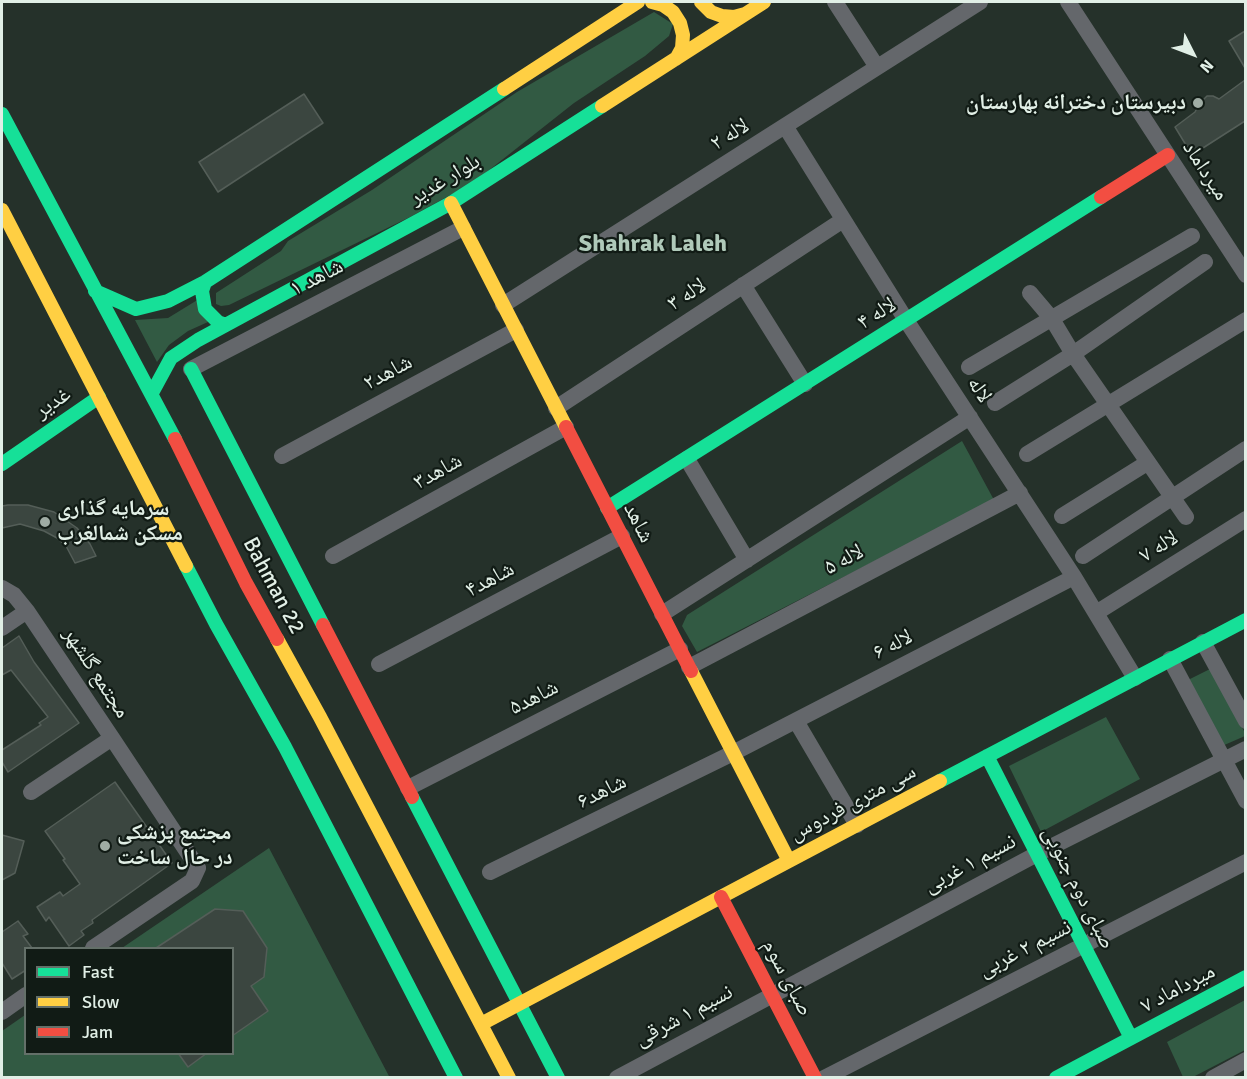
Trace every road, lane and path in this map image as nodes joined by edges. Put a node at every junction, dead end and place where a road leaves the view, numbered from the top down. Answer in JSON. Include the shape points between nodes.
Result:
{"nodes":[{"id":1,"x":639,"y":2,"type":"edge"},
{"id":2,"x":652,"y":2,"type":"edge"},
{"id":3,"x":701,"y":2,"type":"edge"},
{"id":4,"x":764,"y":2,"type":"edge"},
{"id":5,"x":835,"y":2,"type":"edge"},
{"id":6,"x":980,"y":2,"type":"edge"},
{"id":7,"x":1068,"y":2,"type":"edge"},
{"id":8,"x":746,"y":14,"type":"junction"},
{"id":9,"x":676,"y":59,"type":"junction"},
{"id":10,"x":878,"y":67,"type":"junction"},
{"id":11,"x":2,"y":114,"type":"edge"},
{"id":12,"x":785,"y":126,"type":"junction"},
{"id":13,"x":1168,"y":156,"type":"junction"},
{"id":14,"x":451,"y":203,"type":"junction"},
{"id":15,"x":2,"y":210,"type":"edge"},
{"id":16,"x":843,"y":220,"type":"junction"},
{"id":17,"x":463,"y":228,"type":"junction"},
{"id":18,"x":1192,"y":236,"type":"dead end"},
{"id":19,"x":1205,"y":262,"type":"dead end"},
{"id":20,"x":1245,"y":275,"type":"edge"},
{"id":21,"x":205,"y":282,"type":"junction"},
{"id":22,"x":743,"y":285,"type":"junction"},
{"id":23,"x":95,"y":291,"type":"junction"},
{"id":24,"x":1030,"y":293,"type":"dead end"},
{"id":25,"x":503,"y":305,"type":"junction"},
{"id":26,"x":1052,"y":319,"type":"junction"},
{"id":27,"x":906,"y":320,"type":"junction"},
{"id":28,"x":1245,"y":320,"type":"edge"},
{"id":29,"x":226,"y":325,"type":"junction"},
{"id":30,"x":516,"y":330,"type":"junction"},
{"id":31,"x":1072,"y":354,"type":"junction"},
{"id":32,"x":969,"y":367,"type":"dead end"},
{"id":33,"x":191,"y":369,"type":"joint"},
{"id":34,"x":805,"y":384,"type":"junction"},
{"id":35,"x":152,"y":393,"type":"junction"},
{"id":36,"x":99,"y":398,"type":"junction"},
{"id":37,"x":994,"y":403,"type":"dead end"},
{"id":38,"x":1107,"y":404,"type":"junction"},
{"id":39,"x":556,"y":408,"type":"junction"},
{"id":40,"x":970,"y":417,"type":"junction"},
{"id":41,"x":566,"y":427,"type":"junction"},
{"id":42,"x":1245,"y":449,"type":"edge"},
{"id":43,"x":1027,"y":454,"type":"dead end"},
{"id":44,"x":282,"y":456,"type":"dead end"},
{"id":45,"x":687,"y":459,"type":"junction"},
{"id":46,"x":1147,"y":462,"type":"junction"},
{"id":47,"x":2,"y":464,"type":"edge"},
{"id":48,"x":1020,"y":493,"type":"junction"},
{"id":49,"x":1171,"y":497,"type":"junction"},
{"id":50,"x":607,"y":508,"type":"junction"},
{"id":51,"x":1062,"y":516,"type":"dead end"},
{"id":52,"x":1186,"y":517,"type":"dead end"},
{"id":53,"x":1245,"y":519,"type":"edge"},
{"id":54,"x":622,"y":536,"type":"junction"},
{"id":55,"x":333,"y":556,"type":"dead end"},
{"id":56,"x":1083,"y":556,"type":"dead end"},
{"id":57,"x":747,"y":560,"type":"junction"},
{"id":58,"x":1074,"y":577,"type":"junction"},
{"id":59,"x":2,"y":588,"type":"edge"},
{"id":60,"x":27,"y":611,"type":"junction"},
{"id":61,"x":662,"y":614,"type":"junction"},
{"id":62,"x":1096,"y":614,"type":"junction"},
{"id":63,"x":1245,"y":620,"type":"edge"},
{"id":64,"x":2,"y":628,"type":"edge"},
{"id":65,"x":1203,"y":642,"type":"junction"},
{"id":66,"x":680,"y":649,"type":"junction"},
{"id":67,"x":1170,"y":659,"type":"junction"},
{"id":68,"x":379,"y":664,"type":"dead end"},
{"id":69,"x":689,"y":667,"type":"junction"},
{"id":70,"x":1135,"y":678,"type":"junction"},
{"id":71,"x":320,"y":717,"type":"junction"},
{"id":72,"x":796,"y":720,"type":"junction"},
{"id":73,"x":1245,"y":721,"type":"edge"},
{"id":74,"x":112,"y":738,"type":"junction"},
{"id":75,"x":320,"y":746,"type":"dead end"},
{"id":76,"x":285,"y":747,"type":"junction"},
{"id":77,"x":1245,"y":749,"type":"edge"},
{"id":78,"x":733,"y":753,"type":"junction"},
{"id":79,"x":302,"y":756,"type":"dead end"},
{"id":80,"x":987,"y":756,"type":"junction"},
{"id":81,"x":1224,"y":760,"type":"junction"},
{"id":82,"x":408,"y":788,"type":"junction"},
{"id":83,"x":31,"y":792,"type":"dead end"},
{"id":84,"x":1245,"y":801,"type":"edge"},
{"id":85,"x":857,"y":825,"type":"junction"},
{"id":86,"x":1037,"y":854,"type":"junction"},
{"id":87,"x":789,"y":861,"type":"junction"},
{"id":88,"x":1245,"y":862,"type":"edge"},
{"id":89,"x":490,"y":872,"type":"dead end"},
{"id":90,"x":721,"y":897,"type":"junction"},
{"id":91,"x":1083,"y":945,"type":"junction"},
{"id":92,"x":94,"y":947,"type":"edge"},
{"id":93,"x":1245,"y":977,"type":"edge"},
{"id":94,"x":772,"y":994,"type":"junction"},
{"id":95,"x":24,"y":996,"type":"edge"},
{"id":96,"x":519,"y":1004,"type":"junction"},
{"id":97,"x":2,"y":1012,"type":"edge"},
{"id":98,"x":481,"y":1024,"type":"junction"},
{"id":99,"x":1131,"y":1038,"type":"junction"},
{"id":100,"x":1245,"y":1060,"type":"edge"},
{"id":101,"x":456,"y":1077,"type":"edge"},
{"id":102,"x":509,"y":1077,"type":"edge"},
{"id":103,"x":558,"y":1077,"type":"edge"},
{"id":104,"x":617,"y":1077,"type":"edge"},
{"id":105,"x":815,"y":1077,"type":"edge"},
{"id":106,"x":824,"y":1077,"type":"edge"},
{"id":107,"x":1056,"y":1077,"type":"edge"},
{"id":108,"x":1213,"y":1077,"type":"edge"}],
"edges":[{"from":1,"to":21,"type":"main road","name":"بلوار غدیر"},
{"from":2,"to":9,"type":"main road","via":[[673,12],[680,23],[682,48]]},
{"from":3,"to":8,"type":"main road","via":[[722,16]]},
{"from":4,"to":8,"type":"main road","name":"بلوار غدیر"},
{"from":5,"to":10,"type":"street"},
{"from":6,"to":10,"type":"street","name":"لاله ۲"},
{"from":7,"to":13,"type":"street","name":"میرداماد"},
{"from":8,"to":9,"type":"main road","name":"بلوار غدیر"},
{"from":9,"to":14,"type":"main road","name":"بلوار غدیر"},
{"from":10,"to":12,"type":"street","name":"لاله ۲"},
{"from":11,"to":23,"type":"main road","name":"Bahman 22"},
{"from":12,"to":16,"type":"street","name":"لاله"},
{"from":12,"to":25,"type":"street","name":"لاله ۲"},
{"from":13,"to":20,"type":"street","name":"میرداماد"},
{"from":13,"to":27,"type":"main road","name":"لاله ۴"},
{"from":14,"to":17,"type":"main road","name":"شاهد"},
{"from":14,"to":29,"type":"main road","name":"بلوار غدیر"},
{"from":15,"to":36,"type":"main road"},
{"from":16,"to":22,"type":"street","name":"لاله ۳"},
{"from":16,"to":27,"type":"street","name":"لاله"},
{"from":17,"to":25,"type":"main road","name":"شاهد"},
{"from":17,"to":33,"type":"street","name":"شاهد ۱"},
{"from":18,"to":26,"type":"street"},
{"from":19,"to":31,"type":"street"},
{"from":21,"to":23,"type":"main road","name":"بلوار غدیر","via":[[168,301],[136,309]]},
{"from":21,"to":29,"type":"main road","via":[[205,309]]},
{"from":22,"to":34,"type":"street"},
{"from":22,"to":39,"type":"street","name":"لاله ۳"},
{"from":23,"to":35,"type":"main road","name":"Bahman 22"},
{"from":24,"to":26,"type":"street"},
{"from":25,"to":30,"type":"main road","name":"شاهد"},
{"from":26,"to":31,"type":"street"},
{"from":26,"to":32,"type":"street"},
{"from":27,"to":34,"type":"main road","name":"لاله ۴"},
{"from":27,"to":40,"type":"street","name":"لاله"},
{"from":28,"to":38,"type":"street"},
{"from":29,"to":35,"type":"main road","name":"بلوار غدیر","via":[[171,358]]},
{"from":30,"to":39,"type":"main road","name":"شاهد"},
{"from":30,"to":44,"type":"street","name":"شاهد۲"},
{"from":31,"to":37,"type":"street"},
{"from":31,"to":38,"type":"street"},
{"from":33,"to":82,"type":"main road"},
{"from":34,"to":45,"type":"main road","name":"لاله ۴"},
{"from":35,"to":71,"type":"main road","name":"Bahman 22","via":[[246,583]]},
{"from":36,"to":47,"type":"main road","name":"غدیر"},
{"from":36,"to":76,"type":"main road","via":[[216,624]]},
{"from":38,"to":43,"type":"street"},
{"from":38,"to":46,"type":"street"},
{"from":39,"to":41,"type":"main road","name":"شاهد"},
{"from":40,"to":48,"type":"street","name":"لاله"},
{"from":40,"to":57,"type":"street"},
{"from":41,"to":50,"type":"main road","name":"شاهد"},
{"from":41,"to":55,"type":"street","name":"شاهد۳"},
{"from":42,"to":49,"type":"street"},
{"from":45,"to":50,"type":"main road","name":"لاله ۴"},
{"from":45,"to":57,"type":"street"},
{"from":46,"to":49,"type":"street"},
{"from":46,"to":51,"type":"street"},
{"from":48,"to":58,"type":"street","name":"لاله"},
{"from":48,"to":69,"type":"street","name":"لاله ۵"},
{"from":49,"to":52,"type":"street"},
{"from":49,"to":56,"type":"street"},
{"from":50,"to":54,"type":"main road","name":"شاهد"},
{"from":53,"to":62,"type":"street","name":"لاله ۷"},
{"from":54,"to":61,"type":"main road","name":"شاهد"},
{"from":54,"to":68,"type":"street","name":"شاهد۴"},
{"from":57,"to":61,"type":"street"},
{"from":58,"to":62,"type":"street","name":"لاله"},
{"from":58,"to":72,"type":"street","name":"لاله ۶"},
{"from":59,"to":60,"type":"street","name":"مجتمع گلشهر"},
{"from":60,"to":64,"type":"street"},
{"from":60,"to":74,"type":"street","name":"مجتمع گلشهر"},
{"from":61,"to":66,"type":"main road","name":"شاهد"},
{"from":62,"to":70,"type":"street","name":"لاله"},
{"from":63,"to":65,"type":"main road","name":"سی متری فردوس"},
{"from":65,"to":67,"type":"main road","name":"سی متری فردوس"},
{"from":65,"to":73,"type":"street"},
{"from":66,"to":69,"type":"main road","name":"شاهد"},
{"from":66,"to":82,"type":"street","name":"شاهد۵"},
{"from":67,"to":70,"type":"main road","name":"سی متری فردوس"},
{"from":67,"to":81,"type":"street"},
{"from":69,"to":78,"type":"main road","name":"شاهد"},
{"from":70,"to":80,"type":"main road","name":"سی متری فردوس"},
{"from":71,"to":75,"type":"main road"},
{"from":71,"to":98,"type":"main road","name":"Bahman 22"},
{"from":72,"to":78,"type":"street","name":"لاله ۶"},
{"from":72,"to":85,"type":"street"},
{"from":74,"to":83,"type":"street","name":"مجتمع گلشهر"},
{"from":74,"to":92,"type":"street","via":[[198,868],[192,881]]},
{"from":76,"to":79,"type":"main road"},
{"from":76,"to":101,"type":"main road"},
{"from":77,"to":81,"type":"street","name":"نسیم ۱ غربی"},
{"from":78,"to":87,"type":"main road","name":"شاهد"},
{"from":78,"to":89,"type":"street","name":"شاهد۶"},
{"from":80,"to":85,"type":"main road","name":"سی متری فردوس"},
{"from":80,"to":86,"type":"main road","name":"صبای دوم جنوبی"},
{"from":81,"to":84,"type":"street"},
{"from":81,"to":86,"type":"street","name":"نسیم ۱ غربی"},
{"from":82,"to":96,"type":"main road"},
{"from":85,"to":87,"type":"main road","name":"سی متری فردوس"},
{"from":86,"to":91,"type":"main road","name":"صبای دوم جنوبی"},
{"from":86,"to":94,"type":"street","name":"نسیم ۱ غربی"},
{"from":87,"to":90,"type":"main road","name":"سی متری فردوس"},
{"from":88,"to":91,"type":"street","name":"نسیم ۲ غربی"},
{"from":90,"to":94,"type":"main road","name":"صبای سوم"},
{"from":90,"to":96,"type":"main road","name":"سی متری فردوس"},
{"from":91,"to":99,"type":"main road","name":"صبای دوم جنوبی"},
{"from":91,"to":106,"type":"street","name":"نسیم ۲ غربی"},
{"from":93,"to":99,"type":"main road","name":"میرداماد ۷"},
{"from":94,"to":104,"type":"street","name":"نسیم ۱ شرقی"},
{"from":94,"to":105,"type":"main road","name":"صبای سوم"},
{"from":95,"to":97,"type":"street"},
{"from":96,"to":98,"type":"main road","name":"سی متری فردوس"},
{"from":96,"to":103,"type":"main road"},
{"from":98,"to":102,"type":"main road","name":"Bahman 22"},
{"from":99,"to":107,"type":"main road","name":"میرداماد ۷"},
{"from":100,"to":108,"type":"street"}]}
